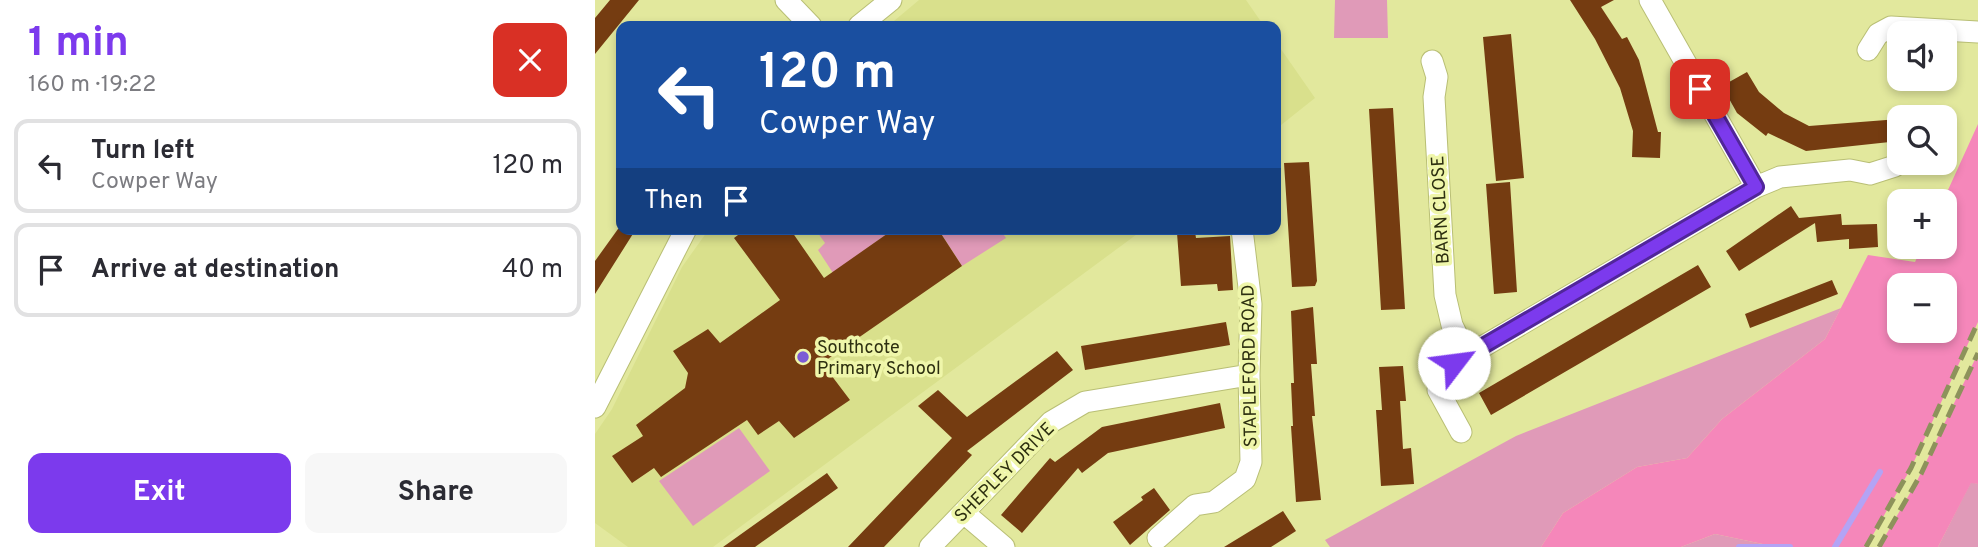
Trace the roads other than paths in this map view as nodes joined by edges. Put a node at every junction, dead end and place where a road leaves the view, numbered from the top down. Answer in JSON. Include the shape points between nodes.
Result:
{"nodes":[{"id":1,"x":786,"y":0,"type":"edge"},
{"id":2,"x":891,"y":0,"type":"edge"},
{"id":3,"x":1650,"y":0,"type":"edge"},
{"id":4,"x":806,"y":21,"type":"edge"},
{"id":5,"x":865,"y":21,"type":"edge"},
{"id":6,"x":1978,"y":32,"type":"edge"},
{"id":7,"x":1868,"y":50,"type":"dead end"},
{"id":8,"x":1432,"y":61,"type":"dead end"},
{"id":9,"x":1887,"y":169,"type":"edge"},
{"id":10,"x":1756,"y":187,"type":"junction"},
{"id":11,"x":684,"y":235,"type":"edge"},
{"id":12,"x":1243,"y":235,"type":"edge"},
{"id":13,"x":1467,"y":356,"type":"junction"},
{"id":14,"x":1249,"y":375,"type":"junction"},
{"id":15,"x":595,"y":407,"type":"edge"},
{"id":16,"x":1461,"y":432,"type":"dead end"},
{"id":17,"x":964,"y":513,"type":"junction"},
{"id":18,"x":1158,"y":538,"type":"dead end"},
{"id":19,"x":930,"y":547,"type":"edge"},
{"id":20,"x":1004,"y":547,"type":"edge"}],
"edges":[{"from":1,"to":4,"type":"street"},
{"from":2,"to":5,"type":"street"},
{"from":3,"to":10,"type":"street"},
{"from":6,"to":7,"type":"street","via":[[1891,27],[1878,34]]},
{"from":8,"to":13,"type":"street","name":"BARN CLOSE","via":[[1437,77],[1434,97],[1445,295]]},
{"from":9,"to":10,"type":"street","via":[[1870,174],[1850,170],[1780,177]]},
{"from":10,"to":13,"type":"street"},
{"from":11,"to":15,"type":"street"},
{"from":12,"to":14,"type":"street","name":"STAPLEFORD ROAD","via":[[1251,304]]},
{"from":13,"to":16,"type":"street","via":[[1441,371],[1438,390]]},
{"from":14,"to":17,"type":"street","name":"SHEPLEY DRIVE","via":[[1085,402],[1051,422]]},
{"from":14,"to":18,"type":"street","name":"STAPLEFORD ROAD","via":[[1251,462],[1245,480],[1214,502],[1195,505]]},
{"from":17,"to":19,"type":"street","name":"SHEPLEY DRIVE"},
{"from":17,"to":20,"type":"street"}]}
